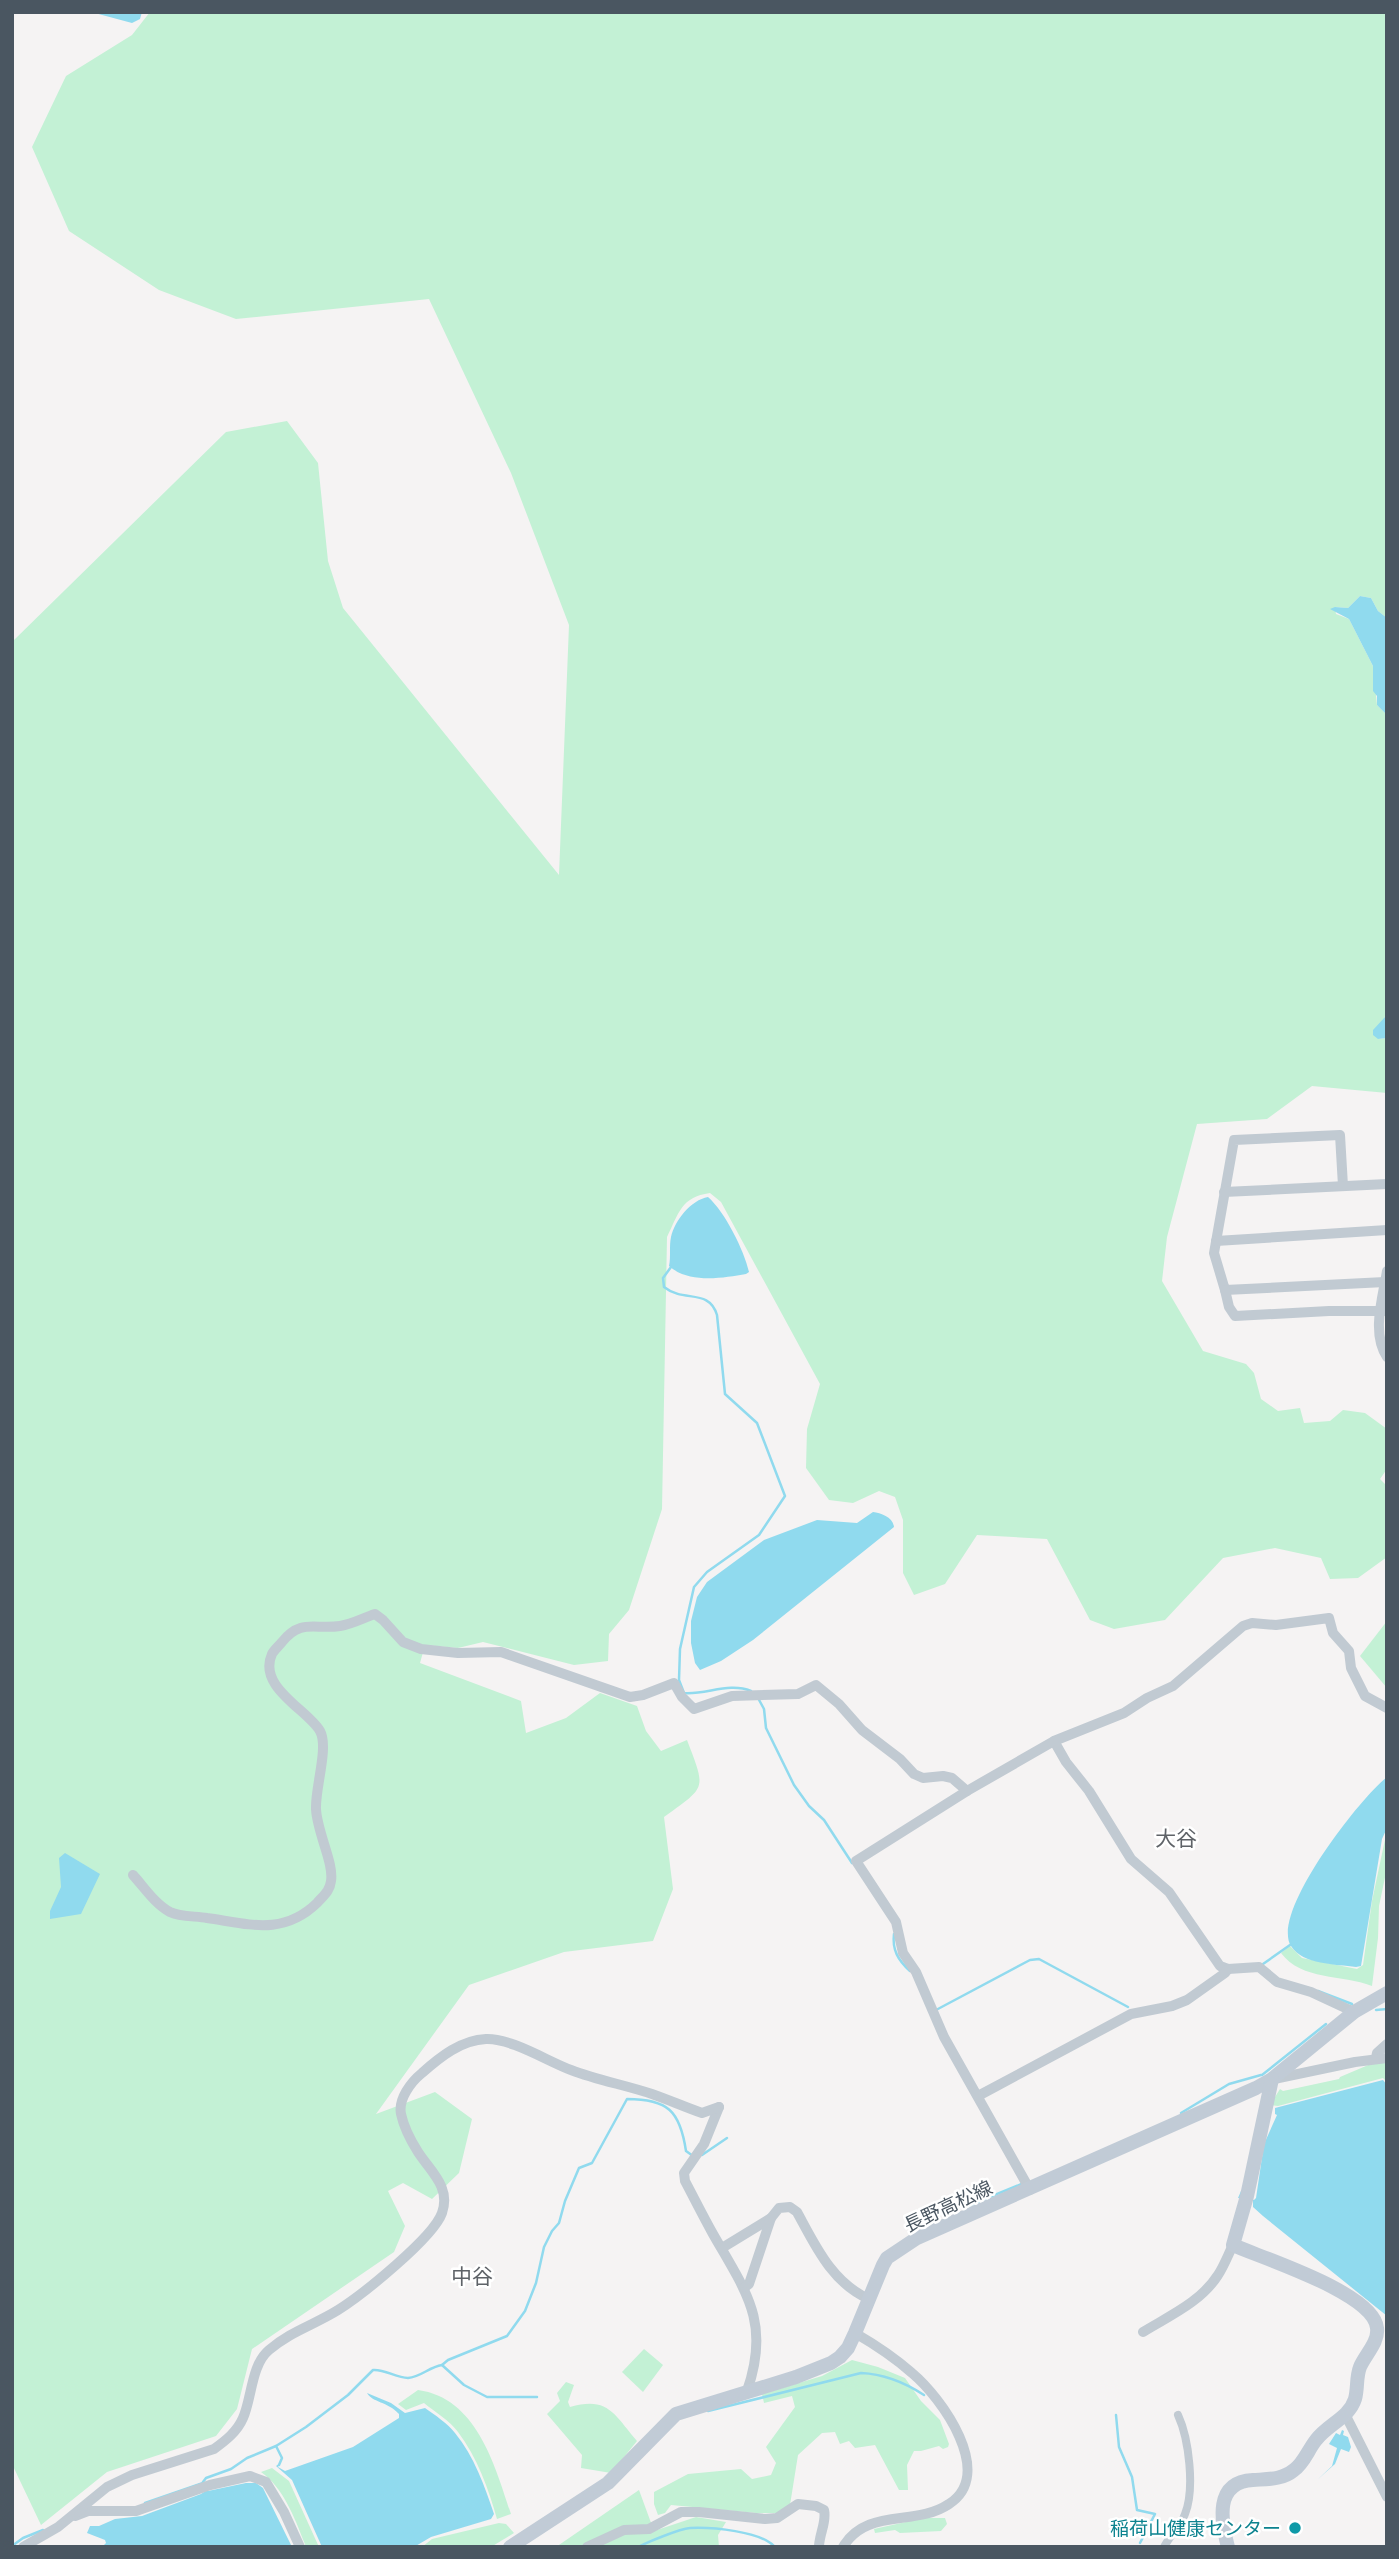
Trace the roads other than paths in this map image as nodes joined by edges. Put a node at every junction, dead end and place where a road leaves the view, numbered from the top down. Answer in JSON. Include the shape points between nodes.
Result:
{"nodes":[{"id":1,"x":1387,"y":1184,"type":"edge"},
{"id":2,"x":1343,"y":1186,"type":"junction"},
{"id":3,"x":1224,"y":1192,"type":"junction"},
{"id":4,"x":1387,"y":1230,"type":"edge"},
{"id":5,"x":1216,"y":1241,"type":"junction"},
{"id":6,"x":1386,"y":1276,"type":"edge"},
{"id":7,"x":1225,"y":1290,"type":"junction"},
{"id":8,"x":1384,"y":1311,"type":"edge"},
{"id":9,"x":1387,"y":1357,"type":"edge"},
{"id":10,"x":1387,"y":1708,"type":"edge"},
{"id":11,"x":1054,"y":1741,"type":"junction"},
{"id":12,"x":967,"y":1791,"type":"junction"},
{"id":13,"x":133,"y":1874,"type":"dead end"},
{"id":14,"x":1228,"y":1969,"type":"junction"},
{"id":15,"x":1387,"y":1993,"type":"edge"},
{"id":16,"x":1354,"y":2012,"type":"junction"},
{"id":17,"x":1387,"y":2045,"type":"edge"},
{"id":18,"x":1381,"y":2058,"type":"edge"},
{"id":19,"x":1272,"y":2079,"type":"junction"},
{"id":20,"x":978,"y":2096,"type":"junction"},
{"id":21,"x":1027,"y":2184,"type":"junction"},
{"id":22,"x":771,"y":2218,"type":"junction"},
{"id":23,"x":1233,"y":2245,"type":"junction"},
{"id":24,"x":722,"y":2248,"type":"junction"},
{"id":25,"x":745,"y":2287,"type":"junction"},
{"id":26,"x":869,"y":2299,"type":"junction"},
{"id":27,"x":1143,"y":2332,"type":"dead end"},
{"id":28,"x":855,"y":2333,"type":"junction"},
{"id":29,"x":747,"y":2391,"type":"junction"},
{"id":30,"x":1178,"y":2415,"type":"dead end"},
{"id":31,"x":1346,"y":2416,"type":"junction"},
{"id":32,"x":1387,"y":2497,"type":"edge"},
{"id":33,"x":71,"y":2517,"type":"junction"},
{"id":34,"x":23,"y":2547,"type":"edge"},
{"id":35,"x":300,"y":2547,"type":"edge"},
{"id":36,"x":510,"y":2547,"type":"edge"},
{"id":37,"x":587,"y":2547,"type":"edge"},
{"id":38,"x":819,"y":2547,"type":"edge"},
{"id":39,"x":843,"y":2547,"type":"edge"},
{"id":40,"x":1164,"y":2547,"type":"edge"},
{"id":41,"x":1228,"y":2547,"type":"edge"}],
"edges":[{"from":1,"to":2,"type":"street"},
{"from":2,"to":3,"type":"street"},
{"from":2,"to":3,"type":"street","via":[[1340,1135],[1234,1140]]},
{"from":3,"to":5,"type":"street"},
{"from":4,"to":5,"type":"street"},
{"from":5,"to":7,"type":"street","via":[[1214,1253]]},
{"from":6,"to":7,"type":"street"},
{"from":6,"to":8,"type":"street"},
{"from":7,"to":8,"type":"street","via":[[1235,1316]]},
{"from":8,"to":9,"type":"street","via":[[1380,1346]]},
{"from":10,"to":11,"type":"street","via":[[1366,1696],[1351,1668],[1349,1651],[1329,1618],[1276,1625],[1252,1623],[1172,1686],[1124,1713]]},
{"from":11,"to":12,"type":"street"},
{"from":11,"to":14,"type":"street","via":[[1130,1859],[1169,1892],[1220,1966]]},
{"from":12,"to":13,"type":"street","via":[[953,1778],[923,1779],[914,1774],[816,1685],[798,1694],[732,1696],[694,1709],[674,1683],[630,1697],[501,1652],[421,1649],[403,1642],[375,1614],[336,1627],[302,1626],[291,1631],[272,1655],[275,1683],[322,1734],[316,1810],[331,1870],[329,1891],[296,1919],[265,1926],[171,1913]]},
{"from":12,"to":20,"type":"street","via":[[856,1861],[896,1922],[903,1953]]},
{"from":14,"to":16,"type":"street","via":[[1259,1967],[1277,1982]]},
{"from":14,"to":20,"type":"street","via":[[1187,2000],[1131,2014]]},
{"from":15,"to":16,"type":"main road","name":"長野高松線"},
{"from":16,"to":19,"type":"main road","name":"長野高松線"},
{"from":17,"to":18,"type":"street","via":[[1377,2053]]},
{"from":18,"to":19,"type":"street"},
{"from":19,"to":21,"type":"main road","name":"長野高松線","via":[[1189,2119]]},
{"from":19,"to":23,"type":"main road"},
{"from":20,"to":21,"type":"street"},
{"from":21,"to":26,"type":"main road","name":"長野高松線","via":[[917,2238],[887,2258]]},
{"from":22,"to":24,"type":"street"},
{"from":22,"to":25,"type":"street"},
{"from":22,"to":26,"type":"street","via":[[779,2208],[790,2207],[836,2277]]},
{"from":23,"to":27,"type":"street","via":[[1204,2293]]},
{"from":23,"to":31,"type":"main road","via":[[1332,2287],[1373,2316],[1377,2336],[1360,2367],[1355,2400]]},
{"from":24,"to":25,"type":"street"},
{"from":24,"to":33,"type":"street","via":[[684,2173],[704,2144],[719,2107],[702,2113],[500,2041],[468,2042],[415,2079],[400,2110],[411,2140],[444,2193],[442,2214],[425,2237],[337,2311],[266,2351],[242,2421],[225,2441],[107,2487]]},
{"from":25,"to":29,"type":"street","via":[[758,2344]]},
{"from":26,"to":28,"type":"main road","name":"長野高松線"},
{"from":28,"to":29,"type":"main road","name":"長野高松線","via":[[848,2348],[831,2364]]},
{"from":28,"to":39,"type":"street","via":[[922,2383],[959,2436],[969,2473],[959,2496],[947,2505],[873,2522],[860,2528]]},
{"from":29,"to":36,"type":"main road","name":"長野高松線","via":[[676,2414],[608,2483]]},
{"from":30,"to":40,"type":"street","via":[[1187,2441],[1189,2495],[1184,2517]]},
{"from":31,"to":32,"type":"street"},
{"from":31,"to":41,"type":"main road","via":[[1329,2425],[1288,2475],[1236,2485],[1223,2500],[1221,2519]]},
{"from":33,"to":34,"type":"street"},
{"from":33,"to":35,"type":"street","via":[[89,2511],[136,2511],[205,2486],[250,2476],[262,2480],[278,2502]]},
{"from":37,"to":38,"type":"street","via":[[624,2530],[649,2529],[681,2512],[765,2519],[777,2518],[798,2504],[824,2510]]}]}
